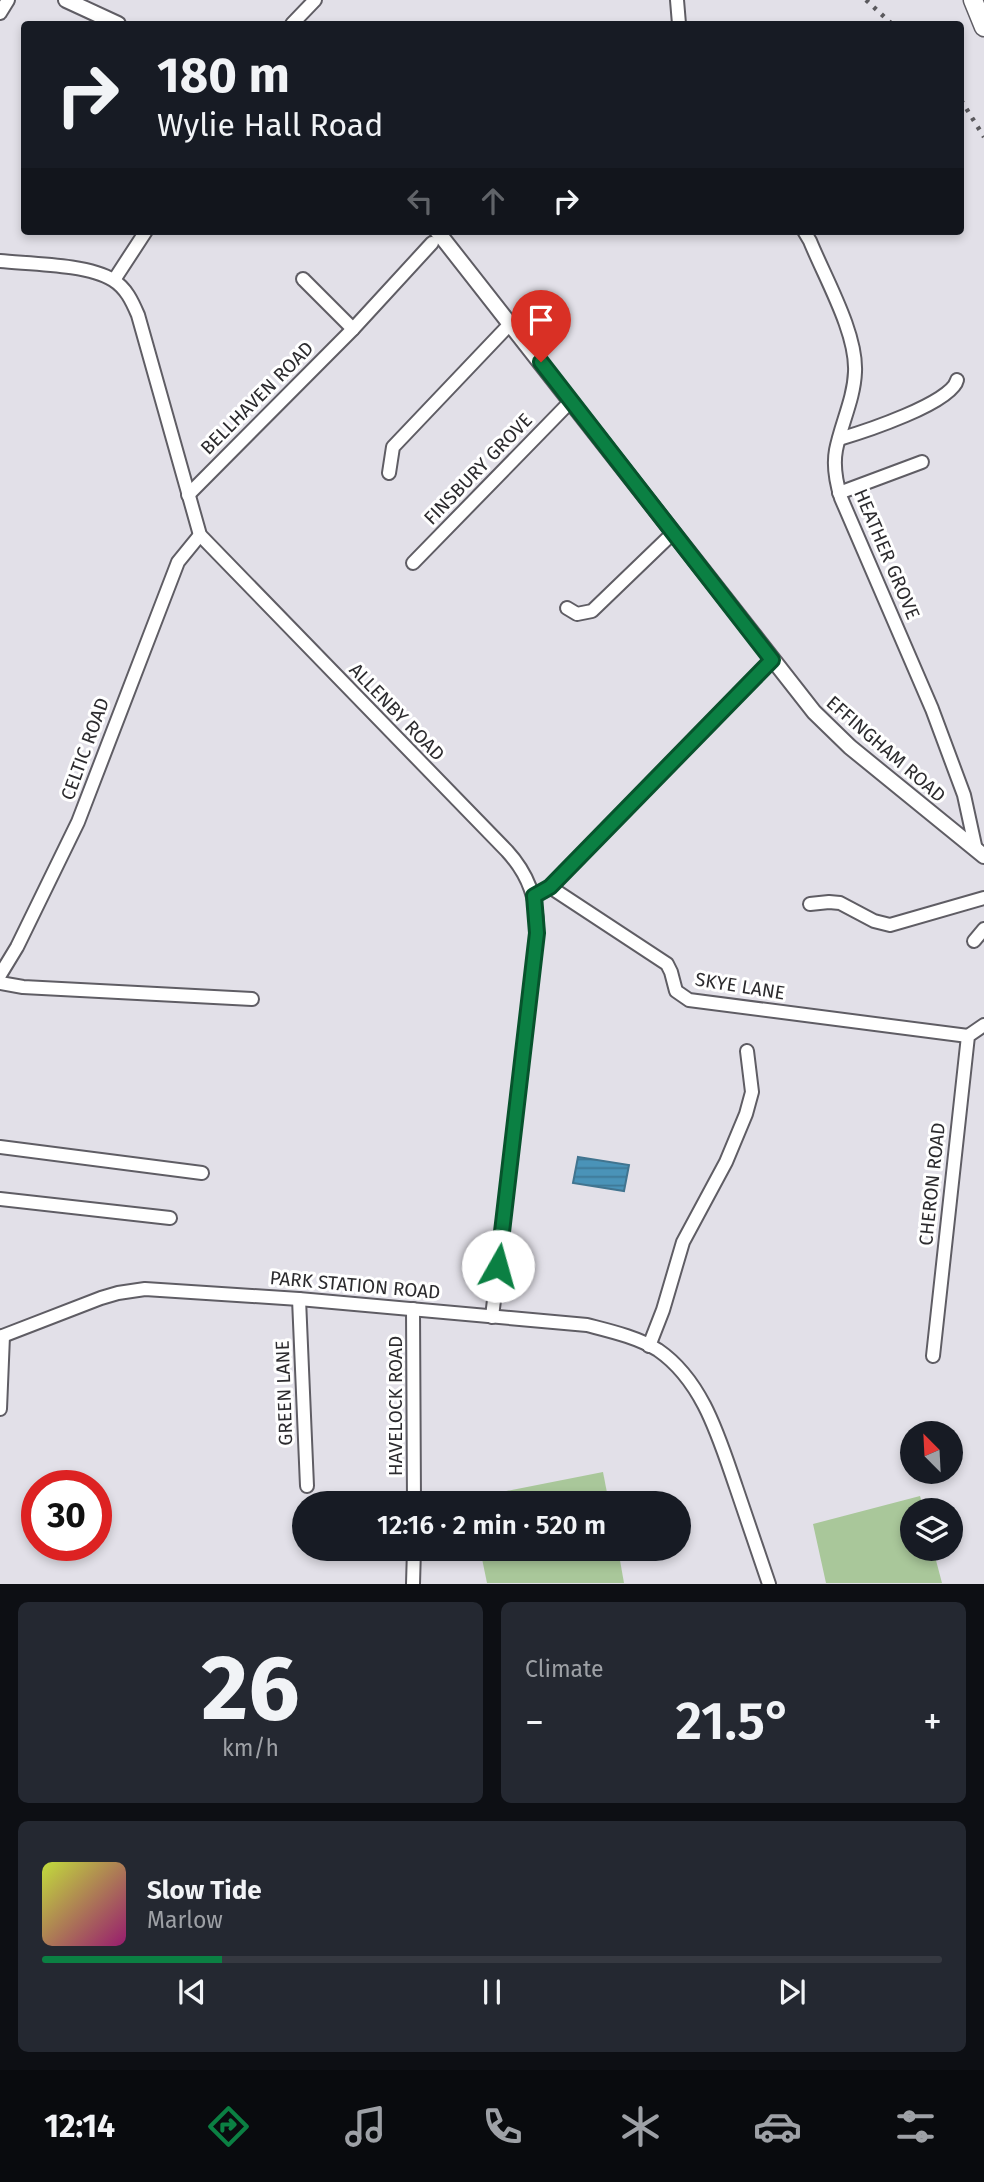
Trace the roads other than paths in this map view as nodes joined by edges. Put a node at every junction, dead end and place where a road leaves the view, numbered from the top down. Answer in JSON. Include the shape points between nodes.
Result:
{"nodes":[{"id":1,"x":8,"y":0,"type":"edge"},
{"id":2,"x":66,"y":0,"type":"edge"},
{"id":3,"x":315,"y":0,"type":"edge"},
{"id":4,"x":677,"y":0,"type":"edge"},
{"id":5,"x":973,"y":0,"type":"edge"},
{"id":6,"x":0,"y":13,"type":"edge"},
{"id":7,"x":112,"y":21,"type":"edge"},
{"id":8,"x":295,"y":21,"type":"edge"},
{"id":9,"x":679,"y":21,"type":"edge"},
{"id":10,"x":984,"y":27,"type":"edge"},
{"id":11,"x":142,"y":235,"type":"edge"},
{"id":12,"x":806,"y":235,"type":"edge"},
{"id":13,"x":435,"y":237,"type":"edge"},
{"id":14,"x":0,"y":261,"type":"edge"},
{"id":15,"x":303,"y":279,"type":"dead end"},
{"id":16,"x":114,"y":280,"type":"junction"},
{"id":17,"x":510,"y":324,"type":"junction"},
{"id":18,"x":353,"y":329,"type":"junction"},
{"id":19,"x":957,"y":380,"type":"dead end"},
{"id":20,"x":571,"y":401,"type":"junction"},
{"id":21,"x":839,"y":439,"type":"junction"},
{"id":22,"x":922,"y":462,"type":"dead end"},
{"id":23,"x":389,"y":473,"type":"dead end"},
{"id":24,"x":839,"y":493,"type":"junction"},
{"id":25,"x":188,"y":495,"type":"junction"},
{"id":26,"x":673,"y":533,"type":"junction"},
{"id":27,"x":200,"y":535,"type":"junction"},
{"id":28,"x":413,"y":564,"type":"dead end"},
{"id":29,"x":567,"y":608,"type":"dead end"},
{"id":30,"x":772,"y":660,"type":"junction"},
{"id":31,"x":980,"y":853,"type":"edge"},
{"id":32,"x":550,"y":887,"type":"junction"},
{"id":33,"x":534,"y":896,"type":"junction"},
{"id":34,"x":984,"y":898,"type":"edge"},
{"id":35,"x":810,"y":904,"type":"dead end"},
{"id":36,"x":984,"y":929,"type":"edge"},
{"id":37,"x":974,"y":941,"type":"dead end"},
{"id":38,"x":0,"y":975,"type":"edge"},
{"id":39,"x":0,"y":983,"type":"edge"},
{"id":40,"x":252,"y":999,"type":"dead end"},
{"id":41,"x":984,"y":1025,"type":"edge"},
{"id":42,"x":968,"y":1037,"type":"junction"},
{"id":43,"x":747,"y":1051,"type":"dead end"},
{"id":44,"x":0,"y":1147,"type":"edge"},
{"id":45,"x":202,"y":1173,"type":"dead end"},
{"id":46,"x":0,"y":1199,"type":"edge"},
{"id":47,"x":170,"y":1218,"type":"dead end"},
{"id":48,"x":299,"y":1299,"type":"junction"},
{"id":49,"x":413,"y":1309,"type":"junction"},
{"id":50,"x":492,"y":1317,"type":"junction"},
{"id":51,"x":1,"y":1337,"type":"edge"},
{"id":52,"x":649,"y":1346,"type":"junction"},
{"id":53,"x":933,"y":1356,"type":"dead end"},
{"id":54,"x":0,"y":1409,"type":"edge"},
{"id":55,"x":307,"y":1486,"type":"dead end"},
{"id":56,"x":414,"y":1491,"type":"edge"},
{"id":57,"x":414,"y":1561,"type":"edge"},
{"id":58,"x":413,"y":1584,"type":"edge"},
{"id":59,"x":769,"y":1584,"type":"edge"}],
"edges":[{"from":1,"to":6,"type":"street"},
{"from":2,"to":7,"type":"street"},
{"from":3,"to":8,"type":"street"},
{"from":4,"to":9,"type":"street"},
{"from":5,"to":10,"type":"main road"},
{"from":11,"to":16,"type":"street"},
{"from":12,"to":21,"type":"street","name":"HEATHER GROVE","via":[[854,355],[854,387]]},
{"from":13,"to":17,"type":"street","name":"EFFINGHAM ROAD"},
{"from":13,"to":18,"type":"street","name":"BELLHAVEN ROAD"},
{"from":14,"to":16,"type":"street","via":[[87,270]]},
{"from":15,"to":18,"type":"street"},
{"from":16,"to":25,"type":"street","name":"ALLENBY ROAD","via":[[132,300],[138,315]]},
{"from":17,"to":20,"type":"street","name":"EFFINGHAM ROAD"},
{"from":17,"to":23,"type":"street","via":[[393,447]]},
{"from":18,"to":25,"type":"street","name":"BELLHAVEN ROAD"},
{"from":19,"to":21,"type":"street","via":[[952,391],[937,401]]},
{"from":20,"to":26,"type":"street","name":"EFFINGHAM ROAD"},
{"from":20,"to":28,"type":"street","name":"FINSBURY GROVE"},
{"from":21,"to":24,"type":"street","name":"HEATHER GROVE","via":[[835,477]]},
{"from":22,"to":24,"type":"street"},
{"from":24,"to":31,"type":"street","name":"HEATHER GROVE","via":[[937,723]]},
{"from":25,"to":27,"type":"street","name":"ALLENBY ROAD"},
{"from":26,"to":29,"type":"street","via":[[592,611],[578,614]]},
{"from":26,"to":30,"type":"street","name":"EFFINGHAM ROAD"},
{"from":27,"to":33,"type":"street","name":"ALLENBY ROAD","via":[[507,851]]},
{"from":27,"to":38,"type":"street","name":"CELTIC ROAD","via":[[178,562],[78,822]]},
{"from":30,"to":31,"type":"street","name":"EFFINGHAM ROAD","via":[[832,731]]},
{"from":30,"to":32,"type":"street"},
{"from":32,"to":33,"type":"street"},
{"from":32,"to":42,"type":"street","name":"SKYE LANE","via":[[667,964],[676,991],[689,1000]]},
{"from":33,"to":50,"type":"street","name":"ALLENBY ROAD","via":[[537,933]]},
{"from":34,"to":35,"type":"street","via":[[890,925],[840,903]]},
{"from":36,"to":37,"type":"street"},
{"from":39,"to":40,"type":"street"},
{"from":41,"to":42,"type":"street"},
{"from":42,"to":53,"type":"street","name":"CHERON ROAD"},
{"from":43,"to":52,"type":"street","via":[[752,1092],[746,1114],[682,1242]]},
{"from":44,"to":45,"type":"street"},
{"from":46,"to":47,"type":"street"},
{"from":48,"to":49,"type":"street","name":"PARK STATION ROAD"},
{"from":48,"to":51,"type":"street","name":"PARK STATION ROAD","via":[[131,1290]]},
{"from":48,"to":55,"type":"street","name":"GREEN LANE"},
{"from":49,"to":50,"type":"street","name":"PARK STATION ROAD"},
{"from":49,"to":56,"type":"street","name":"HAVELOCK ROAD"},
{"from":50,"to":52,"type":"street","name":"PARK STATION ROAD","via":[[587,1325]]},
{"from":51,"to":54,"type":"street"},
{"from":52,"to":59,"type":"street","name":"PARK STATION ROAD","via":[[680,1369],[715,1427]]},
{"from":57,"to":58,"type":"street"}]}
